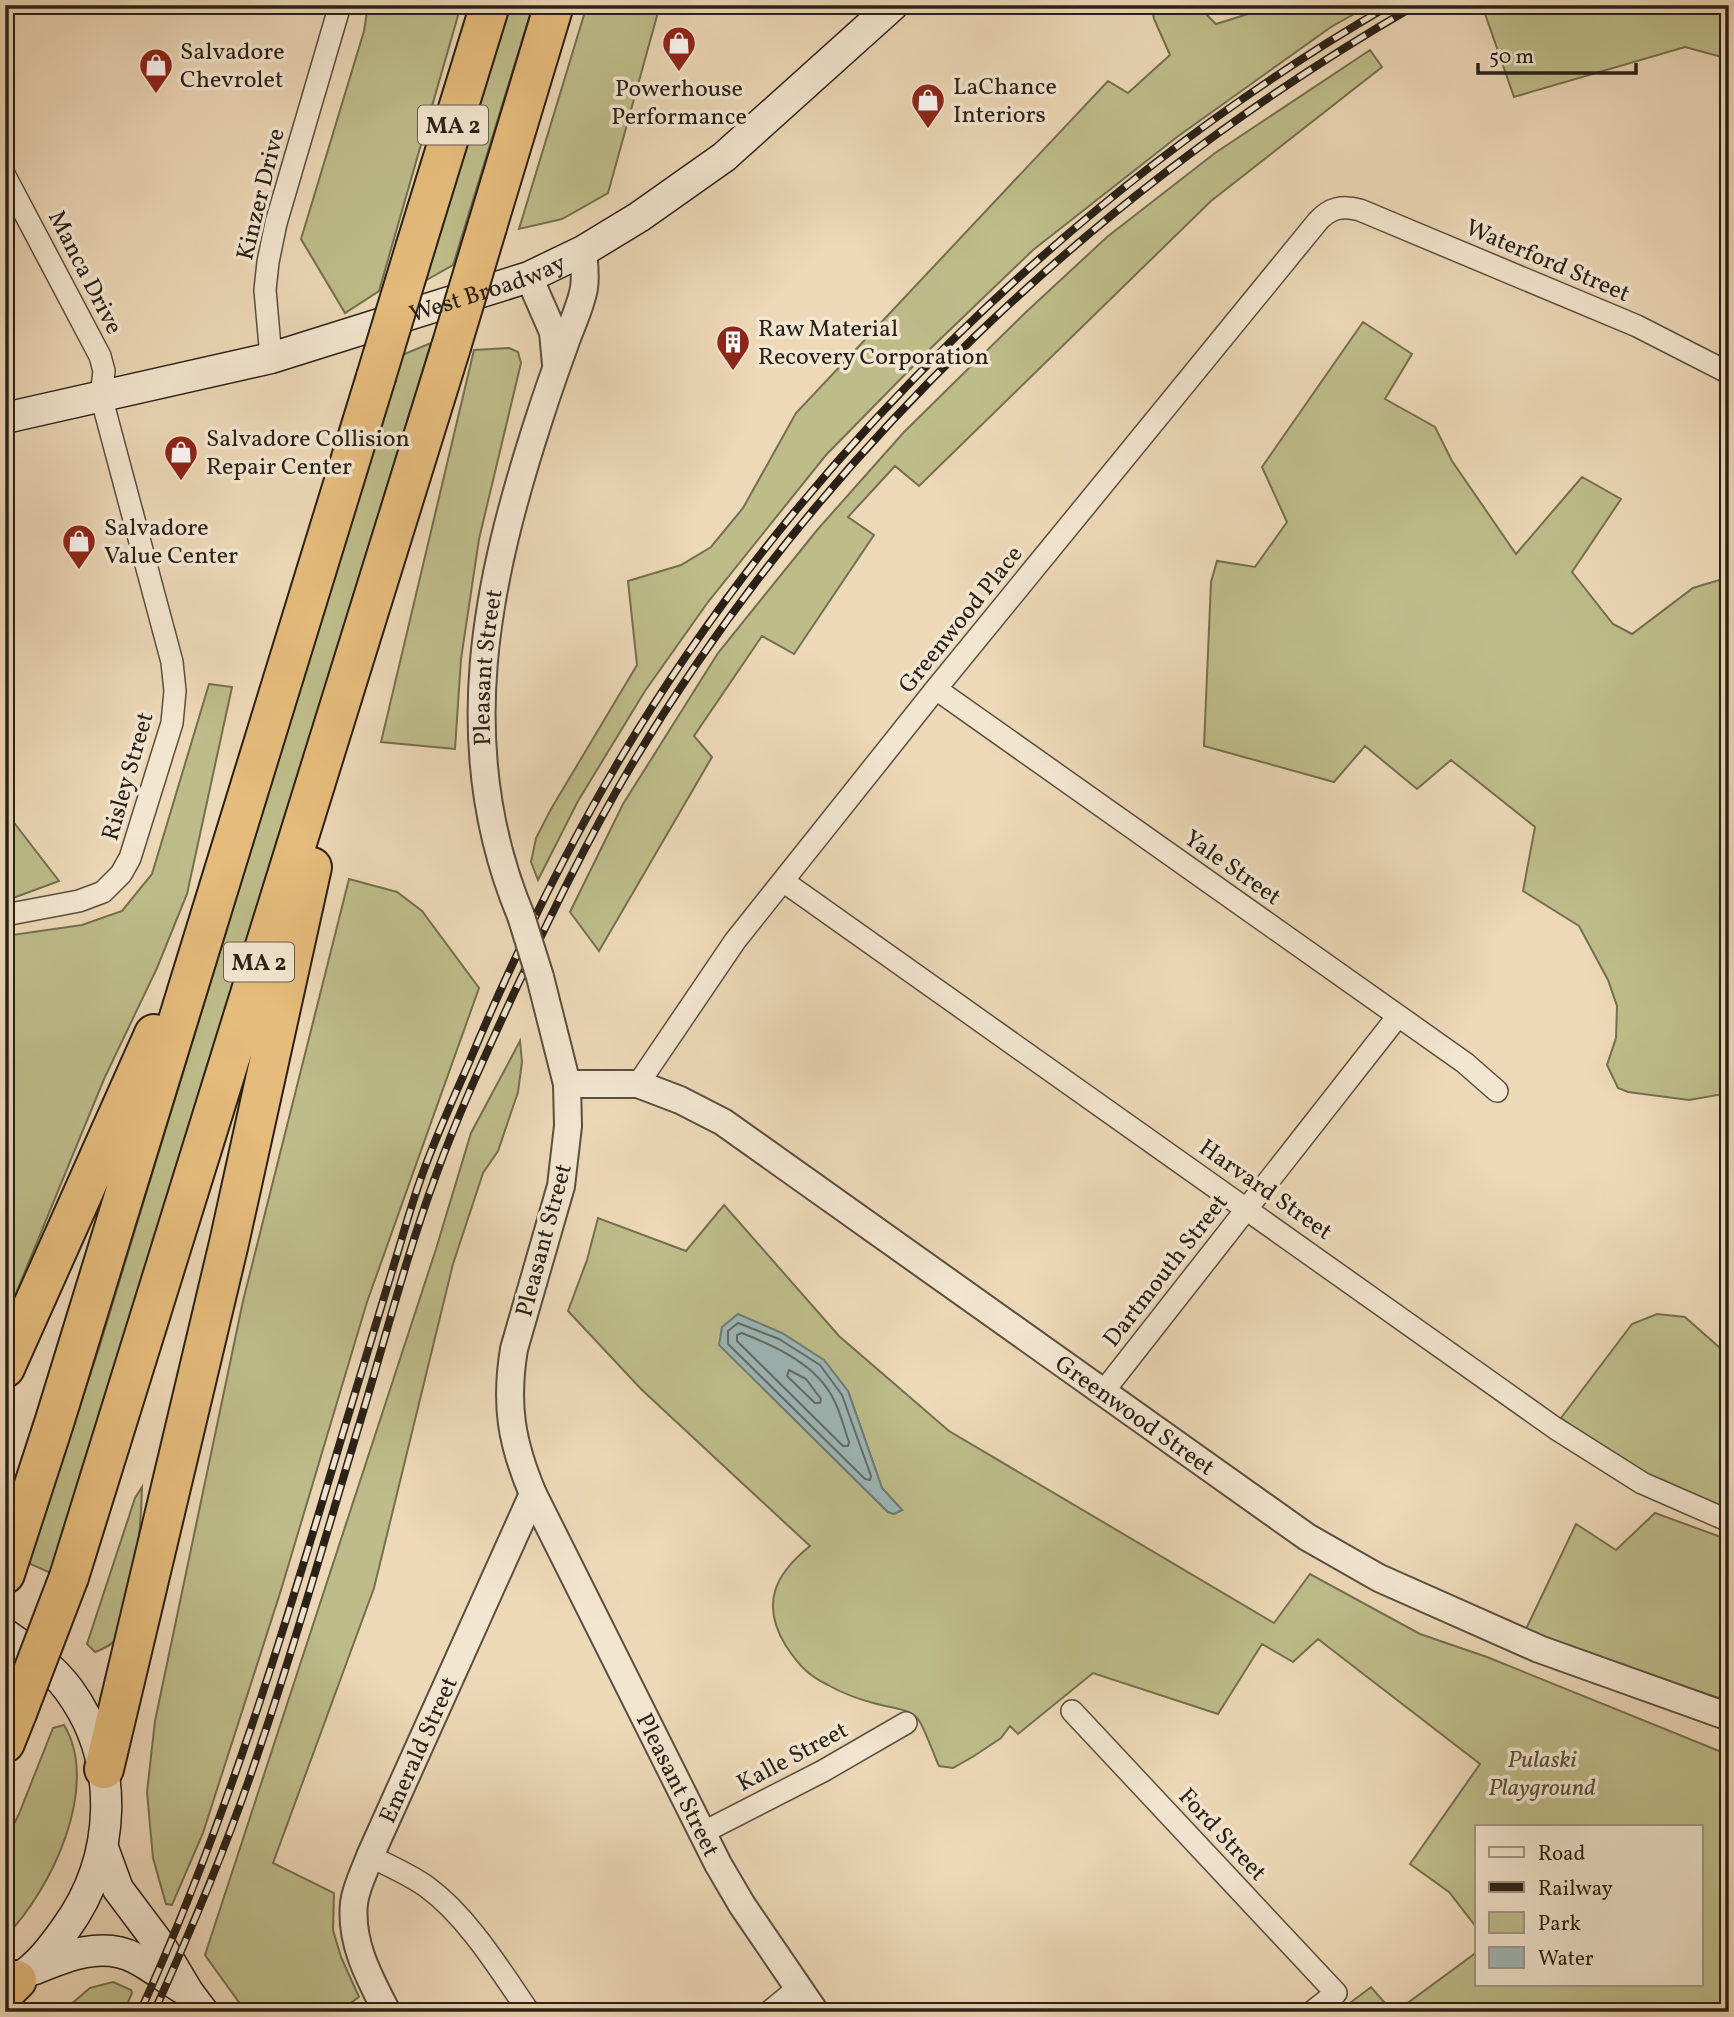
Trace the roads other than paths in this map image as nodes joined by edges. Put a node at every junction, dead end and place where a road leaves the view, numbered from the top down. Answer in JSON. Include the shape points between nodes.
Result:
{"nodes":[{"id":1,"x":340,"y":5,"type":"edge"},
{"id":2,"x":489,"y":5,"type":"edge"},
{"id":3,"x":554,"y":5,"type":"edge"},
{"id":4,"x":893,"y":5,"type":"edge"},
{"id":5,"x":5,"y":176,"type":"edge"},
{"id":6,"x":1343,"y":207,"type":"joint"},
{"id":7,"x":583,"y":251,"type":"junction"},
{"id":8,"x":529,"y":277,"type":"junction"},
{"id":9,"x":271,"y":358,"type":"junction"},
{"id":10,"x":555,"y":370,"type":"junction"},
{"id":11,"x":1729,"y":373,"type":"edge"},
{"id":12,"x":101,"y":396,"type":"junction"},
{"id":13,"x":5,"y":418,"type":"edge"},
{"id":14,"x":363,"y":631,"type":"junction"},
{"id":15,"x":936,"y":689,"type":"junction"},
{"id":16,"x":783,"y":881,"type":"junction"},
{"id":17,"x":219,"y":892,"type":"junction"},
{"id":18,"x":5,"y":915,"type":"edge"},
{"id":19,"x":1398,"y":1016,"type":"junction"},
{"id":20,"x":568,"y":1084,"type":"junction"},
{"id":21,"x":638,"y":1084,"type":"junction"},
{"id":22,"x":1497,"y":1091,"type":"dead end"},
{"id":23,"x":1247,"y":1208,"type":"junction"},
{"id":24,"x":5,"y":1368,"type":"edge"},
{"id":25,"x":1103,"y":1392,"type":"junction"},
{"id":26,"x":533,"y":1494,"type":"junction"},
{"id":27,"x":1729,"y":1521,"type":"edge"},
{"id":28,"x":9,"y":1565,"type":"edge"},
{"id":29,"x":5,"y":1634,"type":"edge"},
{"id":30,"x":1072,"y":1711,"type":"dead end"},
{"id":31,"x":1729,"y":1717,"type":"edge"},
{"id":32,"x":906,"y":1723,"type":"dead end"},
{"id":33,"x":11,"y":1728,"type":"edge"},
{"id":34,"x":104,"y":1769,"type":"junction"},
{"id":35,"x":702,"y":1833,"type":"junction"},
{"id":36,"x":103,"y":1848,"type":"junction"},
{"id":37,"x":370,"y":1856,"type":"junction"},
{"id":38,"x":15,"y":1982,"type":"edge"},
{"id":39,"x":798,"y":1988,"type":"junction"},
{"id":40,"x":196,"y":2002,"type":"edge"},
{"id":41,"x":387,"y":2012,"type":"edge"},
{"id":42,"x":529,"y":2012,"type":"edge"},
{"id":43,"x":769,"y":2012,"type":"edge"},
{"id":44,"x":815,"y":2012,"type":"edge"},
{"id":45,"x":1312,"y":2012,"type":"edge"}],
"edges":[{"from":1,"to":9,"type":"street","name":"Kinzer Drive","via":[[273,236],[265,284]]},
{"from":2,"to":17,"type":"highway","number":"MA 2","bridge":true},
{"from":3,"to":14,"type":"highway","number":"MA 2","bridge":true},
{"from":4,"to":7,"type":"main road","name":"West Broadway","via":[[724,157]]},
{"from":5,"to":12,"type":"street","name":"Manca Drive","via":[[100,356],[104,371]]},
{"from":6,"to":11,"type":"street","name":"Waterford Street","via":[[1360,209],[1637,326]]},
{"from":6,"to":15,"type":"street","name":"Greenwood Place","via":[[1318,221]]},
{"from":7,"to":8,"type":"main road","name":"West Broadway"},
{"from":7,"to":10,"type":"street","name":"Pleasant Street","via":[[584,288]]},
{"from":8,"to":9,"type":"main road","name":"West Broadway"},
{"from":8,"to":10,"type":"street","name":"Pleasant Street","via":[[553,332]]},
{"from":9,"to":12,"type":"main road","name":"West Broadway"},
{"from":10,"to":20,"type":"street","name":"Pleasant Street","bridge":true,"via":[[508,521],[490,611],[482,737],[488,806],[499,857],[541,976]]},
{"from":12,"to":13,"type":"main road","name":"West Broadway"},
{"from":12,"to":18,"type":"street","name":"Risley Street","via":[[172,662],[176,691],[172,723],[130,858],[110,887],[79,901]]},
{"from":14,"to":33,"type":"highway","number":"MA 2","bridge":true,"via":[[69,1577]]},
{"from":14,"to":34,"type":"highway","via":[[264,1092]]},
{"from":15,"to":16,"type":"street","name":"Greenwood Place"},
{"from":15,"to":19,"type":"street","name":"Yale Street"},
{"from":16,"to":21,"type":"street","name":"Greenwood Place","via":[[735,941]]},
{"from":16,"to":23,"type":"street","name":"Harvard Street"},
{"from":17,"to":24,"type":"highway"},
{"from":17,"to":28,"type":"highway","number":"MA 2"},
{"from":19,"to":22,"type":"street","name":"Yale Street"},
{"from":19,"to":23,"type":"street","name":"Dartmouth Street"},
{"from":20,"to":21,"type":"street","name":"Greenwood Street"},
{"from":20,"to":26,"type":"street","name":"Pleasant Street","via":[[561,1186],[510,1375],[512,1430]]},
{"from":21,"to":25,"type":"street","name":"Greenwood Street","via":[[680,1100],[746,1137]]},
{"from":23,"to":25,"type":"street","name":"Dartmouth Street"},
{"from":23,"to":27,"type":"street","name":"Harvard Street","via":[[1612,1466],[1669,1497]]},
{"from":25,"to":31,"type":"street","name":"Greenwood Street","via":[[1277,1518],[1379,1578],[1539,1649]]},
{"from":26,"to":35,"type":"street","name":"Pleasant Street"},
{"from":26,"to":37,"type":"street","name":"Emerald Street"},
{"from":29,"to":34,"type":"main road","via":[[71,1692]]},
{"from":30,"to":45,"type":"street","name":"Ford Street","via":[[1336,1993]]},
{"from":32,"to":35,"type":"street","name":"Kalle Street"},
{"from":34,"to":36,"type":"main road"},
{"from":35,"to":39,"type":"street","name":"Pleasant Street","via":[[742,1905]]},
{"from":36,"to":38,"type":"main road","via":[[82,1904],[61,1936]]},
{"from":36,"to":40,"type":"main road","via":[[118,1889]]},
{"from":37,"to":41,"type":"street","name":"Emerald Street","via":[[354,1900],[356,1943]]},
{"from":37,"to":42,"type":"street","via":[[444,1901]]},
{"from":38,"to":40,"type":"main road","via":[[74,1955],[106,1950],[132,1956]]},
{"from":39,"to":43,"type":"street"},
{"from":39,"to":44,"type":"street","name":"Pleasant Street"}]}
